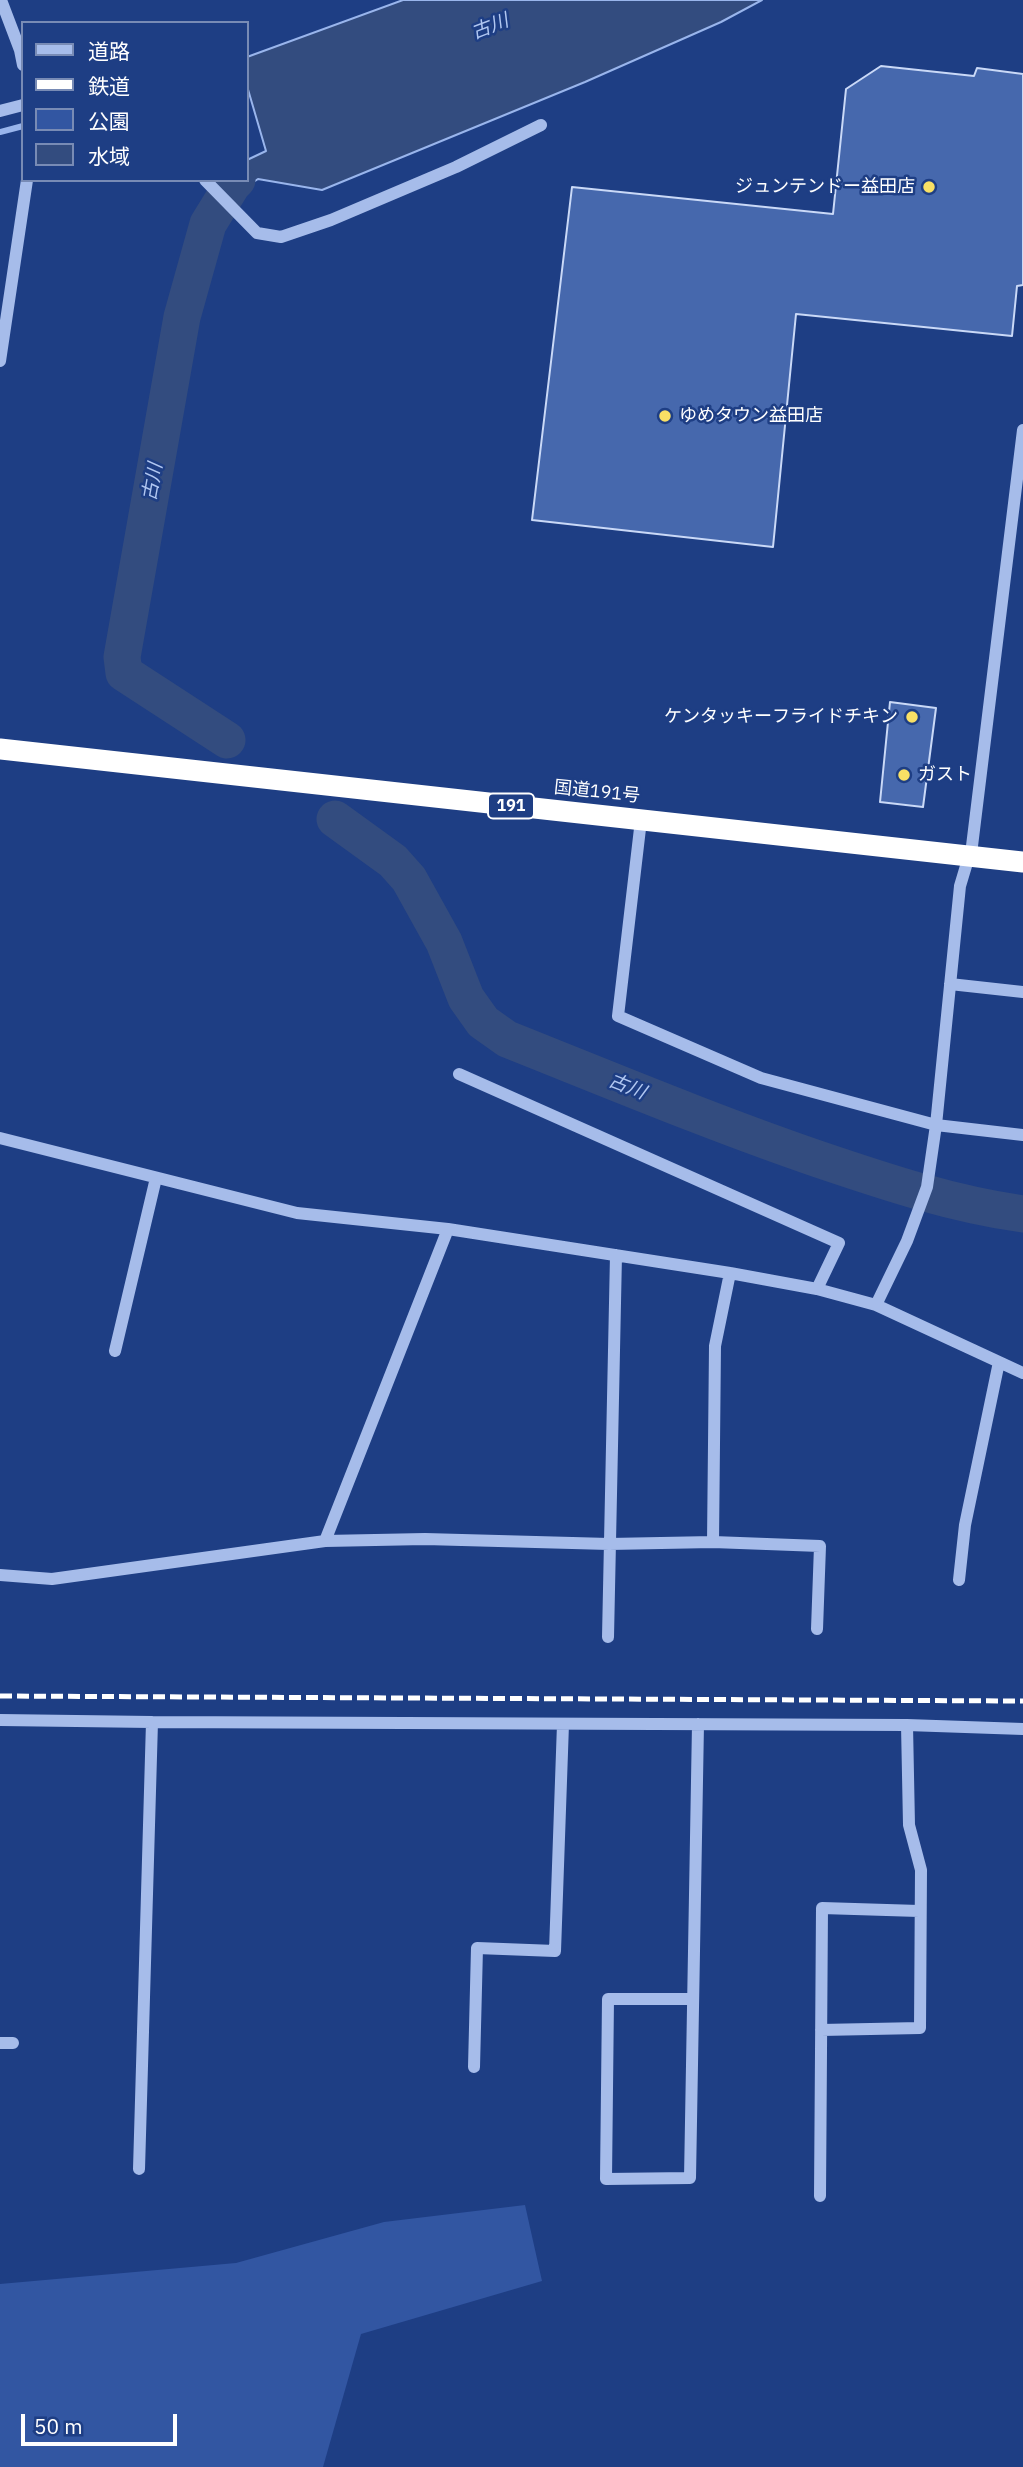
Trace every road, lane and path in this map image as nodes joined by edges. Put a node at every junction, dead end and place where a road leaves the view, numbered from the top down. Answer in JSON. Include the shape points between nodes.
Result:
{"nodes":[{"id":1,"x":1,"y":0,"type":"edge"},
{"id":2,"x":21,"y":55,"type":"edge"},
{"id":3,"x":21,"y":106,"type":"edge"},
{"id":4,"x":0,"y":111,"type":"edge"},
{"id":5,"x":541,"y":125,"type":"dead end"},
{"id":6,"x":27,"y":182,"type":"edge"},
{"id":7,"x":206,"y":182,"type":"edge"},
{"id":8,"x":0,"y":361,"type":"edge"},
{"id":9,"x":1023,"y":430,"type":"edge"},
{"id":10,"x":0,"y":749,"type":"edge"},
{"id":11,"x":641,"y":820,"type":"junction"},
{"id":12,"x":970,"y":856,"type":"junction"},
{"id":13,"x":1023,"y":862,"type":"edge"},
{"id":14,"x":950,"y":984,"type":"junction"},
{"id":15,"x":1023,"y":992,"type":"edge"},
{"id":16,"x":459,"y":1073,"type":"dead end"},
{"id":17,"x":936,"y":1125,"type":"junction"},
{"id":18,"x":1023,"y":1135,"type":"edge"},
{"id":19,"x":0,"y":1138,"type":"edge"},
{"id":20,"x":156,"y":1178,"type":"junction"},
{"id":21,"x":448,"y":1229,"type":"junction"},
{"id":22,"x":616,"y":1255,"type":"junction"},
{"id":23,"x":730,"y":1273,"type":"junction"},
{"id":24,"x":817,"y":1289,"type":"junction"},
{"id":25,"x":876,"y":1305,"type":"junction"},
{"id":26,"x":115,"y":1351,"type":"dead end"},
{"id":27,"x":999,"y":1362,"type":"junction"},
{"id":28,"x":1023,"y":1373,"type":"edge"},
{"id":29,"x":326,"y":1541,"type":"junction"},
{"id":30,"x":713,"y":1542,"type":"junction"},
{"id":31,"x":609,"y":1544,"type":"junction"},
{"id":32,"x":0,"y":1575,"type":"edge"},
{"id":33,"x":959,"y":1580,"type":"dead end"},
{"id":34,"x":817,"y":1629,"type":"dead end"},
{"id":35,"x":608,"y":1637,"type":"dead end"},
{"id":36,"x":0,"y":1720,"type":"edge"},
{"id":37,"x":152,"y":1722,"type":"junction"},
{"id":38,"x":563,"y":1724,"type":"junction"},
{"id":39,"x":698,"y":1724,"type":"junction"},
{"id":40,"x":907,"y":1725,"type":"junction"},
{"id":41,"x":1023,"y":1728,"type":"edge"},
{"id":42,"x":919,"y":1911,"type":"junction"},
{"id":43,"x":693,"y":1999,"type":"junction"},
{"id":44,"x":821,"y":2030,"type":"junction"},
{"id":45,"x":474,"y":2067,"type":"dead end"},
{"id":46,"x":139,"y":2169,"type":"dead end"},
{"id":47,"x":820,"y":2196,"type":"dead end"}],
"edges":[{"from":1,"to":2,"type":"street"},
{"from":3,"to":4,"type":"street"},
{"from":5,"to":7,"type":"street","via":[[456,167],[281,237],[257,233]]},
{"from":6,"to":8,"type":"street"},
{"from":9,"to":12,"type":"street"},
{"from":10,"to":11,"type":"highway","name":"国道191号","number":"191"},
{"from":11,"to":12,"type":"highway","name":"国道191号","number":"191"},
{"from":11,"to":17,"type":"street","via":[[618,1016],[761,1078]]},
{"from":12,"to":13,"type":"highway","name":"国道191号","number":"191"},
{"from":12,"to":14,"type":"street","via":[[960,886]]},
{"from":14,"to":15,"type":"street"},
{"from":14,"to":17,"type":"street"},
{"from":16,"to":24,"type":"street","via":[[839,1243]]},
{"from":17,"to":18,"type":"street"},
{"from":17,"to":25,"type":"street","via":[[921,1207]]},
{"from":19,"to":20,"type":"street"},
{"from":20,"to":21,"type":"street","via":[[297,1213]]},
{"from":20,"to":26,"type":"street"},
{"from":21,"to":22,"type":"street"},
{"from":21,"to":29,"type":"street"},
{"from":22,"to":23,"type":"street"},
{"from":22,"to":31,"type":"street"},
{"from":23,"to":24,"type":"street"},
{"from":23,"to":30,"type":"street","via":[[715,1346]]},
{"from":24,"to":25,"type":"street"},
{"from":25,"to":27,"type":"street"},
{"from":27,"to":28,"type":"street"},
{"from":27,"to":33,"type":"street","via":[[965,1525]]},
{"from":29,"to":31,"type":"street"},
{"from":29,"to":32,"type":"street","via":[[52,1579]]},
{"from":30,"to":31,"type":"street"},
{"from":30,"to":34,"type":"street","via":[[820,1546]]},
{"from":31,"to":35,"type":"street"},
{"from":36,"to":37,"type":"street"},
{"from":37,"to":38,"type":"street"},
{"from":37,"to":46,"type":"street"},
{"from":38,"to":39,"type":"street"},
{"from":38,"to":45,"type":"street","via":[[555,1951],[477,1948]]},
{"from":39,"to":40,"type":"street"},
{"from":39,"to":43,"type":"street"},
{"from":40,"to":41,"type":"street"},
{"from":40,"to":42,"type":"street","via":[[909,1825],[921,1870]]},
{"from":42,"to":44,"type":"street","via":[[920,2028]]},
{"from":42,"to":44,"type":"street","via":[[822,1908]]},
{"from":43,"to":43,"type":"street","via":[[690,2178],[606,2179],[608,1999]]},
{"from":44,"to":47,"type":"street"}]}
